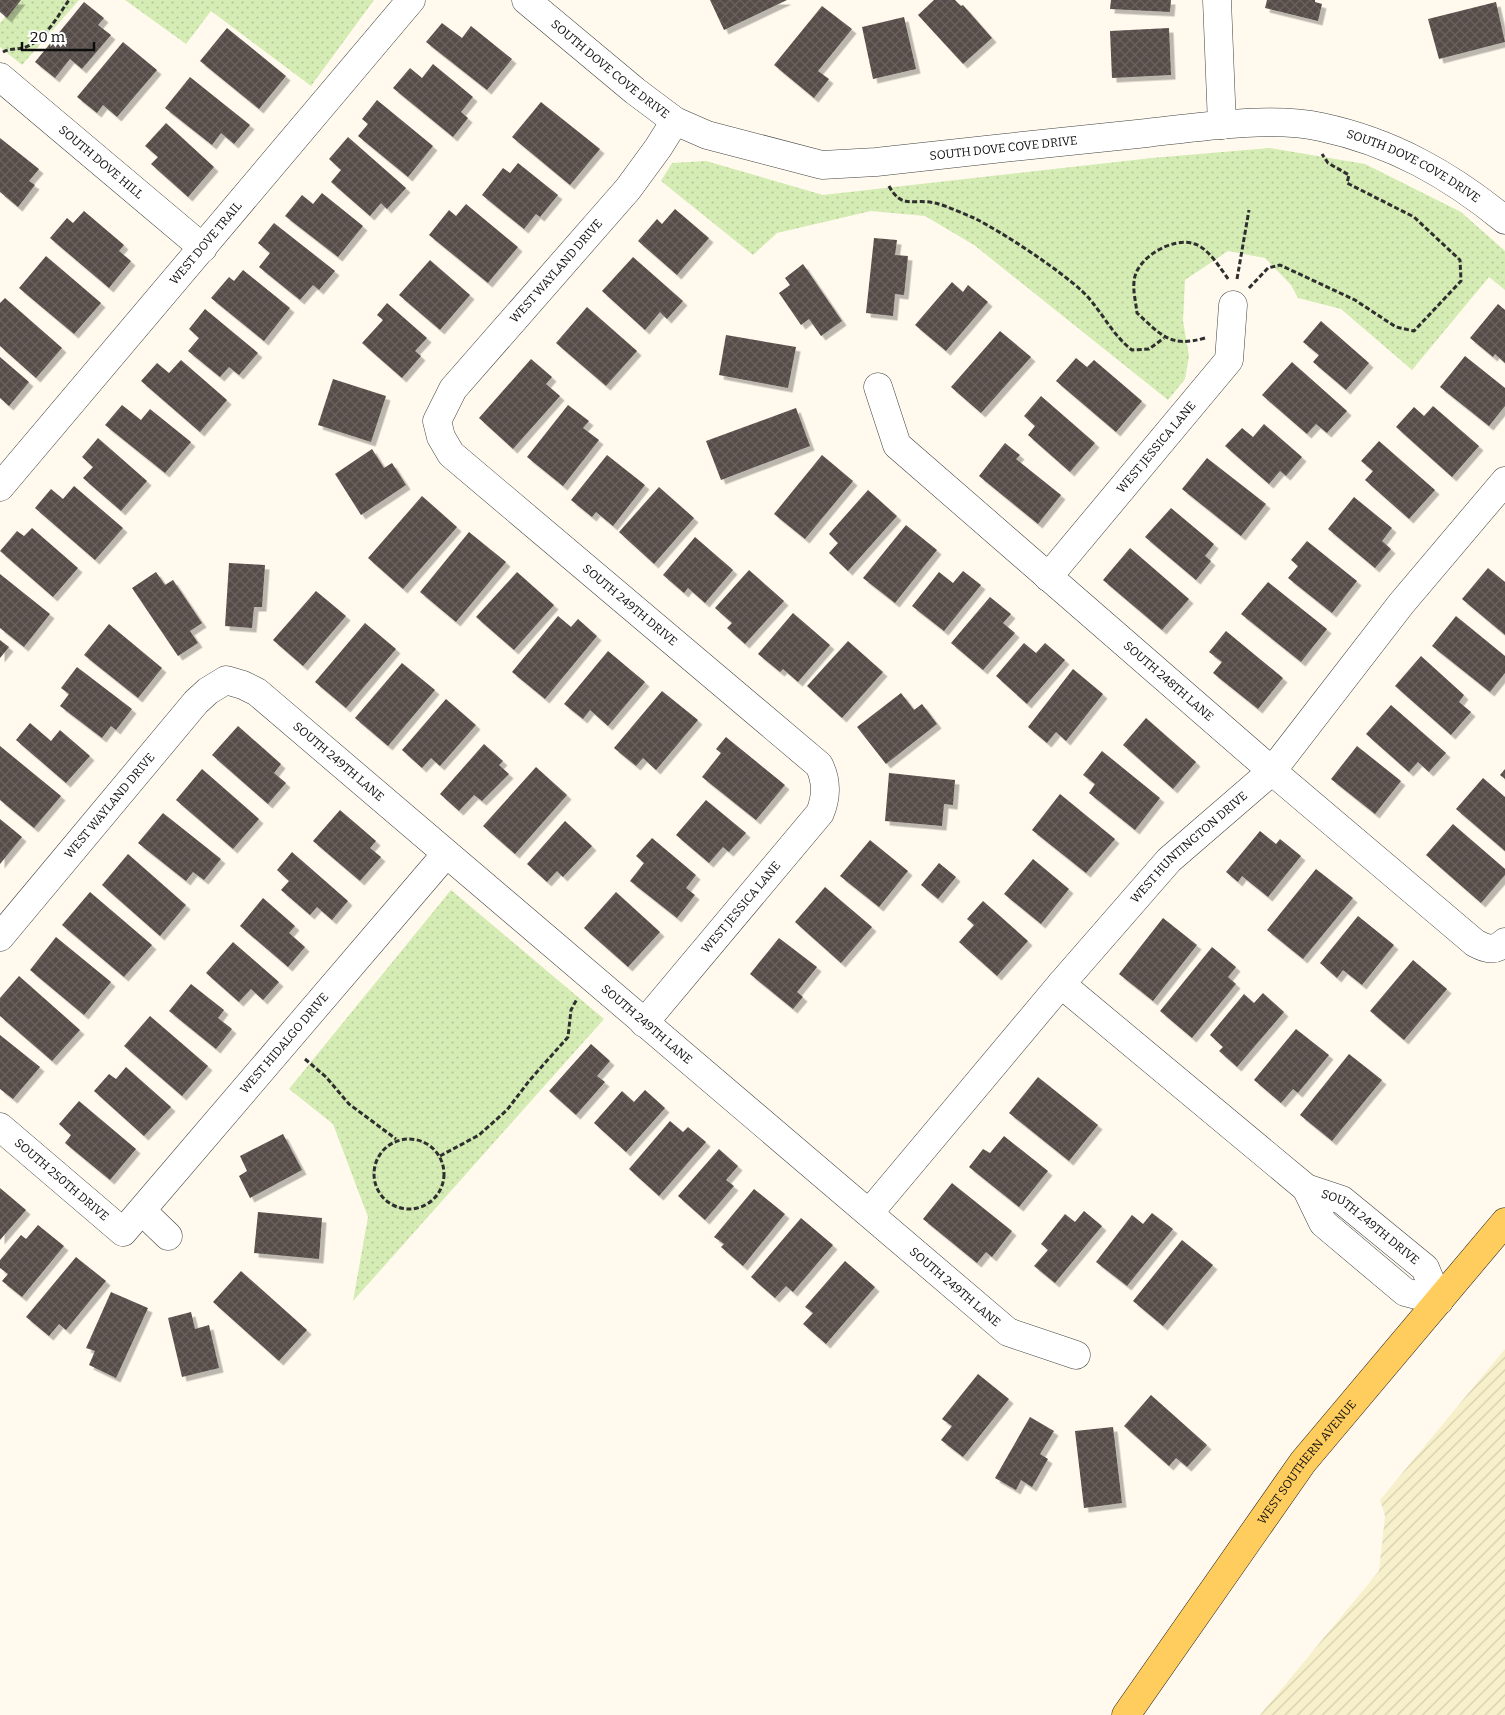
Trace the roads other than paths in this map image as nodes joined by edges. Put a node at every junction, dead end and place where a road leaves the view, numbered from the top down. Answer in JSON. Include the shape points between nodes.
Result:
{"nodes":[{"id":1,"x":411,"y":0,"type":"edge"},
{"id":2,"x":526,"y":0,"type":"edge"},
{"id":3,"x":1217,"y":0,"type":"edge"},
{"id":4,"x":0,"y":77,"type":"edge"},
{"id":5,"x":675,"y":121,"type":"junction"},
{"id":6,"x":1222,"y":125,"type":"junction"},
{"id":7,"x":1505,"y":220,"type":"edge"},
{"id":8,"x":203,"y":248,"type":"junction"},
{"id":9,"x":1234,"y":307,"type":"road end"},
{"id":10,"x":878,"y":387,"type":"dead end"},
{"id":11,"x":437,"y":421,"type":"joint"},
{"id":12,"x":1505,"y":481,"type":"edge"},
{"id":13,"x":0,"y":486,"type":"edge"},
{"id":14,"x":1048,"y":577,"type":"junction"},
{"id":15,"x":226,"y":680,"type":"joint"},
{"id":16,"x":1272,"y":772,"type":"junction"},
{"id":17,"x":826,"y":786,"type":"joint"},
{"id":18,"x":446,"y":854,"type":"junction"},
{"id":19,"x":0,"y":937,"type":"edge"},
{"id":20,"x":1498,"y":946,"type":"edge"},
{"id":21,"x":1061,"y":984,"type":"junction"},
{"id":22,"x":644,"y":1023,"type":"junction"},
{"id":23,"x":0,"y":1127,"type":"edge"},
{"id":24,"x":142,"y":1211,"type":"junction"},
{"id":25,"x":870,"y":1212,"type":"junction"},
{"id":26,"x":1505,"y":1222,"type":"edge"},
{"id":27,"x":123,"y":1232,"type":"joint"},
{"id":28,"x":168,"y":1236,"type":"dead end"},
{"id":29,"x":1439,"y":1301,"type":"junction"},
{"id":30,"x":1076,"y":1356,"type":"dead end"},
{"id":31,"x":1126,"y":1715,"type":"edge"}],
"edges":[{"from":1,"to":8,"type":"street","name":"WEST DOVE TRAIL"},
{"from":2,"to":5,"type":"street","name":"SOUTH DOVE COVE DRIVE","via":[[634,91]]},
{"from":3,"to":6,"type":"street"},
{"from":4,"to":8,"type":"street","name":"SOUTH DOVE HILL"},
{"from":5,"to":6,"type":"street","name":"SOUTH DOVE COVE DRIVE","via":[[707,136],[822,165]]},
{"from":5,"to":11,"type":"street","name":"WEST WAYLAND DRIVE","via":[[628,189],[453,389]]},
{"from":6,"to":7,"type":"street","name":"SOUTH DOVE COVE DRIVE","via":[[1299,123],[1380,144],[1440,172]]},
{"from":8,"to":13,"type":"street","name":"WEST DOVE TRAIL"},
{"from":9,"to":14,"type":"street","name":"WEST JESSICA LANE","via":[[1229,360]]},
{"from":10,"to":14,"type":"street","name":"SOUTH 248TH LANE","via":[[897,446]]},
{"from":11,"to":17,"type":"street","name":"SOUTH 249TH DRIVE","via":[[441,437],[451,454],[819,765]]},
{"from":12,"to":16,"type":"street","name":"WEST HUNTINGTON DRIVE","via":[[1401,604]]},
{"from":14,"to":16,"type":"street","name":"SOUTH 248TH LANE"},
{"from":15,"to":18,"type":"street","name":"SOUTH 249TH LANE","via":[[257,692]]},
{"from":15,"to":19,"type":"street","name":"WEST WAYLAND DRIVE","via":[[196,702]]},
{"from":16,"to":20,"type":"street","name":"SOUTH 248TH LANE","via":[[1475,943]]},
{"from":16,"to":21,"type":"street","name":"WEST HUNTINGTON DRIVE","via":[[1169,860]]},
{"from":17,"to":22,"type":"street","name":"WEST JESSICA LANE","via":[[820,813]]},
{"from":18,"to":22,"type":"street","name":"SOUTH 249TH LANE"},
{"from":18,"to":24,"type":"street","name":"WEST HIDALGO DRIVE"},
{"from":21,"to":25,"type":"street","name":"WEST HUNTINGTON DRIVE"},
{"from":21,"to":29,"type":"street","name":"SOUTH 249TH DRIVE","via":[[1306,1188],[1323,1223],[1405,1292]]},
{"from":22,"to":25,"type":"street","name":"SOUTH 249TH LANE"},
{"from":23,"to":27,"type":"street","name":"SOUTH 250TH DRIVE"},
{"from":24,"to":27,"type":"street","name":"WEST HIDALGO DRIVE"},
{"from":24,"to":28,"type":"street"},
{"from":25,"to":30,"type":"street","name":"SOUTH 249TH LANE","via":[[1008,1332]]},
{"from":26,"to":29,"type":"main road","name":"WEST SOUTHERN AVENUE"},
{"from":29,"to":31,"type":"main road","name":"WEST SOUTHERN AVENUE","via":[[1303,1462]]}]}
